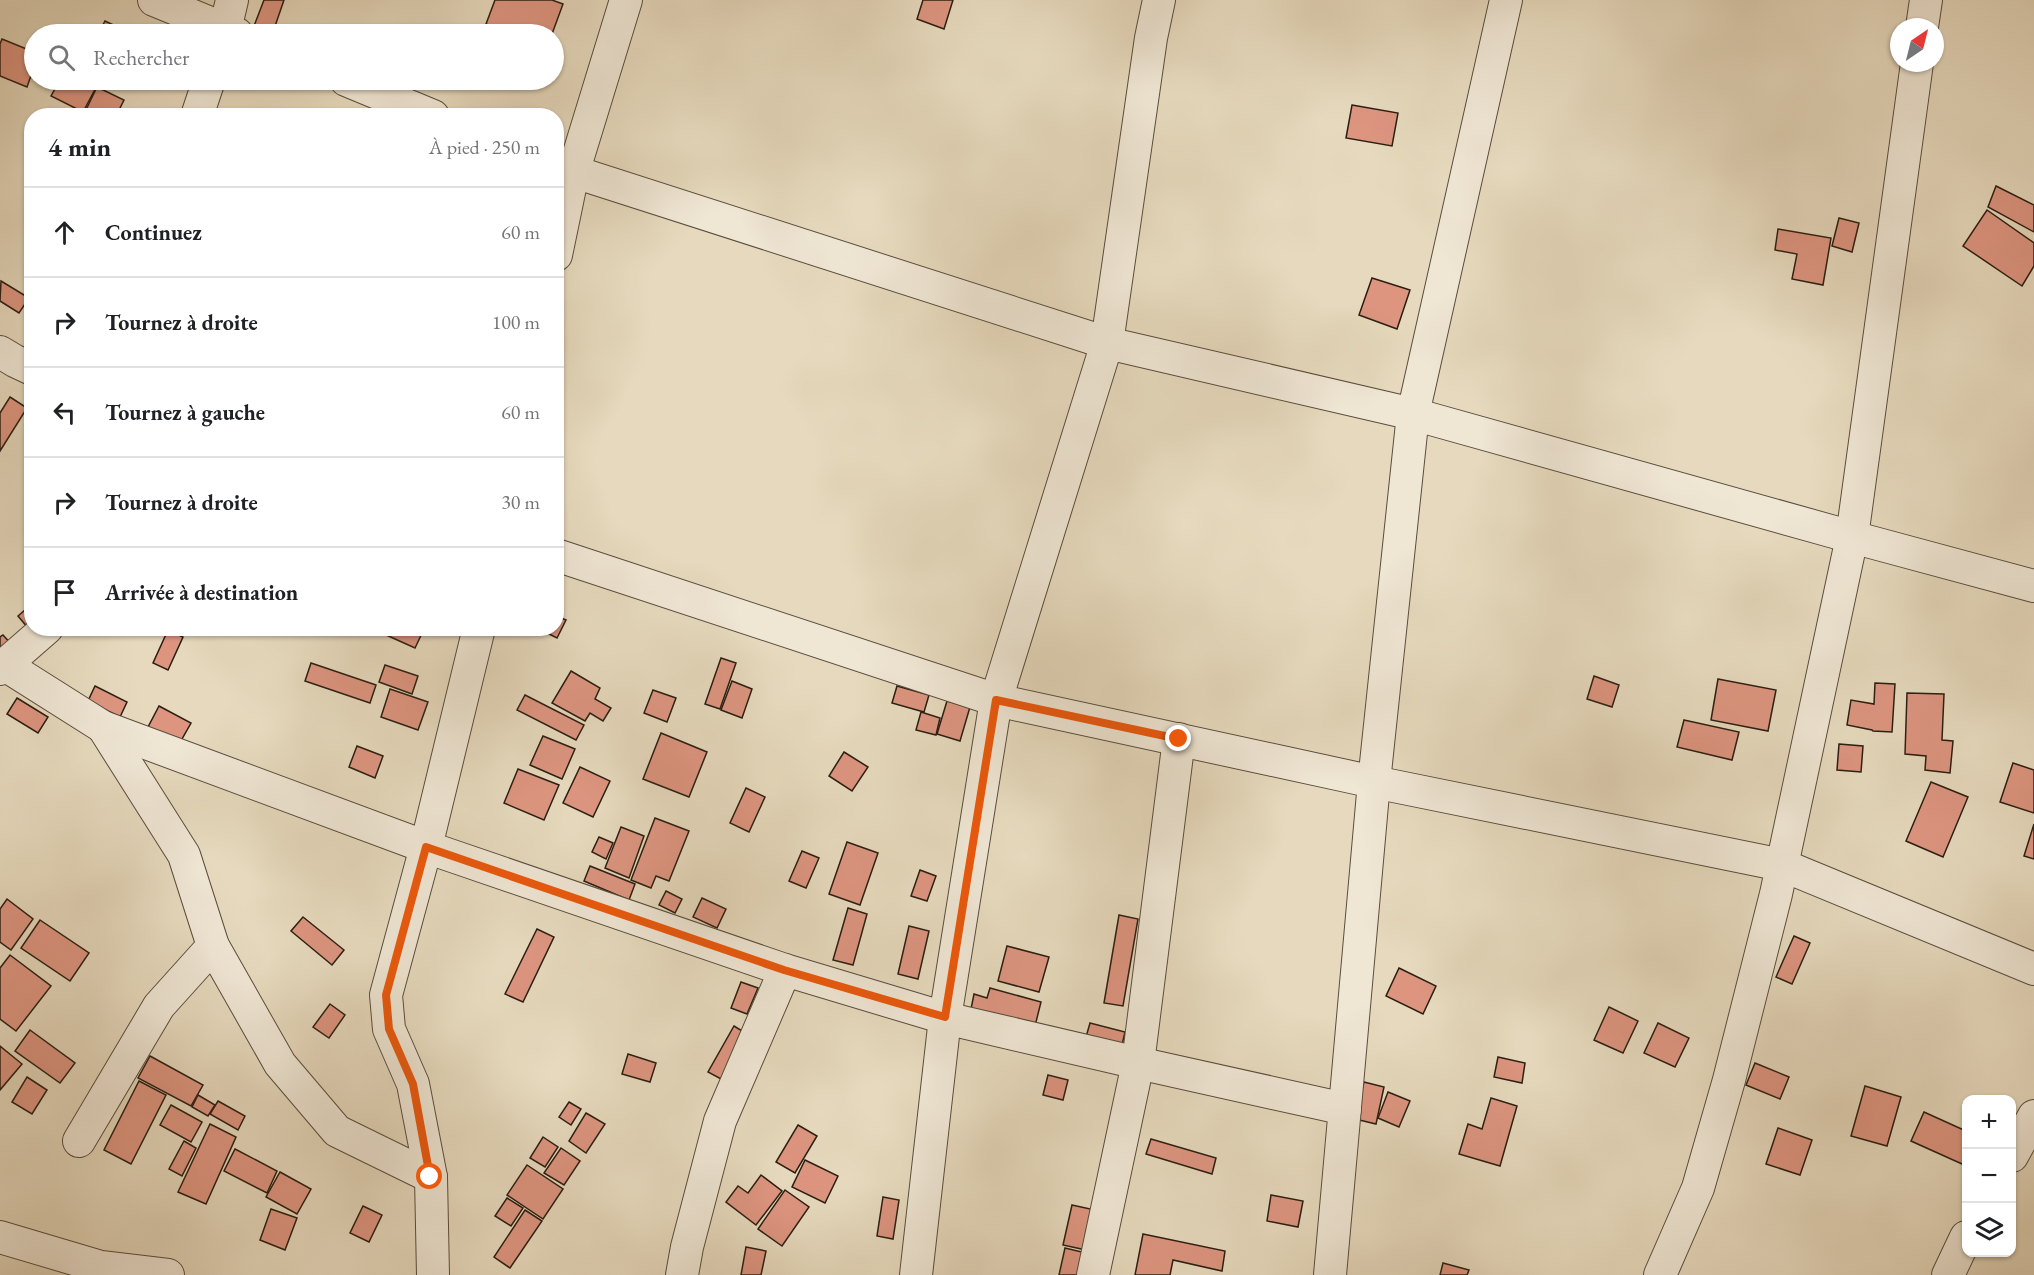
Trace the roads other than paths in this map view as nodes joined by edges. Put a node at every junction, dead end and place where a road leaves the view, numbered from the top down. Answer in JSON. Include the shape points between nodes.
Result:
{"nodes":[{"id":1,"x":154,"y":0,"type":"edge"},
{"id":2,"x":232,"y":0,"type":"edge"},
{"id":3,"x":626,"y":0,"type":"edge"},
{"id":4,"x":1159,"y":0,"type":"edge"},
{"id":5,"x":1506,"y":0,"type":"edge"},
{"id":6,"x":1926,"y":0,"type":"edge"},
{"id":7,"x":1923,"y":18,"type":"edge"},
{"id":8,"x":209,"y":24,"type":"edge"},
{"id":9,"x":230,"y":24,"type":"edge"},
{"id":10,"x":1916,"y":72,"type":"edge"},
{"id":11,"x":206,"y":90,"type":"edge"},
{"id":12,"x":370,"y":90,"type":"edge"},
{"id":13,"x":200,"y":108,"type":"edge"},
{"id":14,"x":414,"y":108,"type":"edge"},
{"id":15,"x":565,"y":170,"type":"edge"},
{"id":16,"x":1107,"y":343,"type":"junction"},
{"id":17,"x":0,"y":352,"type":"edge"},
{"id":18,"x":24,"y":365,"type":"edge"},
{"id":19,"x":1413,"y":414,"type":"junction"},
{"id":20,"x":1852,"y":537,"type":"junction"},
{"id":21,"x":564,"y":558,"type":"edge"},
{"id":22,"x":2034,"y":586,"type":"edge"},
{"id":23,"x":38,"y":636,"type":"edge"},
{"id":24,"x":477,"y":636,"type":"edge"},
{"id":25,"x":3,"y":667,"type":"edge"},
{"id":26,"x":996,"y":700,"type":"junction"},
{"id":27,"x":103,"y":728,"type":"junction"},
{"id":28,"x":1179,"y":739,"type":"junction"},
{"id":29,"x":1374,"y":782,"type":"junction"},
{"id":30,"x":426,"y":847,"type":"junction"},
{"id":31,"x":1782,"y":865,"type":"junction"},
{"id":32,"x":213,"y":946,"type":"junction"},
{"id":33,"x":2034,"y":969,"type":"edge"},
{"id":34,"x":784,"y":970,"type":"junction"},
{"id":35,"x":945,"y":1017,"type":"junction"},
{"id":36,"x":1138,"y":1063,"type":"junction"},
{"id":37,"x":1345,"y":1109,"type":"junction"},
{"id":38,"x":2034,"y":1116,"type":"edge"},
{"id":39,"x":79,"y":1141,"type":"dead end"},
{"id":40,"x":2016,"y":1149,"type":"edge"},
{"id":41,"x":430,"y":1177,"type":"junction"},
{"id":42,"x":0,"y":1238,"type":"edge"},
{"id":43,"x":1962,"y":1245,"type":"edge"},
{"id":44,"x":168,"y":1275,"type":"edge"},
{"id":45,"x":433,"y":1275,"type":"edge"},
{"id":46,"x":682,"y":1275,"type":"edge"},
{"id":47,"x":916,"y":1275,"type":"edge"},
{"id":48,"x":1094,"y":1275,"type":"edge"},
{"id":49,"x":1330,"y":1275,"type":"edge"},
{"id":50,"x":1660,"y":1275,"type":"edge"},
{"id":51,"x":1948,"y":1275,"type":"edge"}],
"edges":[{"from":1,"to":8,"type":"street"},
{"from":2,"to":9,"type":"street"},
{"from":3,"to":15,"type":"street"},
{"from":4,"to":16,"type":"street"},
{"from":5,"to":19,"type":"street"},
{"from":6,"to":7,"type":"street"},
{"from":10,"to":20,"type":"street"},
{"from":11,"to":13,"type":"street"},
{"from":12,"to":14,"type":"street"},
{"from":15,"to":16,"type":"street"},
{"from":16,"to":19,"type":"street"},
{"from":16,"to":26,"type":"street"},
{"from":17,"to":18,"type":"street"},
{"from":19,"to":20,"type":"street"},
{"from":19,"to":29,"type":"street"},
{"from":20,"to":22,"type":"street"},
{"from":20,"to":31,"type":"street"},
{"from":21,"to":26,"type":"street"},
{"from":23,"to":25,"type":"street"},
{"from":24,"to":30,"type":"street"},
{"from":25,"to":27,"type":"street"},
{"from":26,"to":28,"type":"street"},
{"from":26,"to":35,"type":"street"},
{"from":27,"to":30,"type":"street"},
{"from":27,"to":32,"type":"street","via":[[183,855]]},
{"from":28,"to":29,"type":"street"},
{"from":28,"to":36,"type":"street"},
{"from":29,"to":31,"type":"street"},
{"from":29,"to":37,"type":"street"},
{"from":30,"to":34,"type":"street"},
{"from":30,"to":41,"type":"street","via":[[386,995],[389,1029],[413,1084]]},
{"from":31,"to":33,"type":"street"},
{"from":31,"to":50,"type":"street","via":[[1698,1188]]},
{"from":32,"to":39,"type":"street","via":[[159,1006]]},
{"from":32,"to":41,"type":"street","via":[[280,1064],[338,1131]]},
{"from":34,"to":35,"type":"street"},
{"from":34,"to":46,"type":"street","via":[[720,1121]]},
{"from":35,"to":36,"type":"street"},
{"from":35,"to":47,"type":"street"},
{"from":36,"to":37,"type":"street"},
{"from":36,"to":48,"type":"street"},
{"from":37,"to":49,"type":"street"},
{"from":38,"to":40,"type":"street"},
{"from":41,"to":45,"type":"street"},
{"from":42,"to":44,"type":"street","via":[[101,1267]]},
{"from":43,"to":51,"type":"street"}]}
